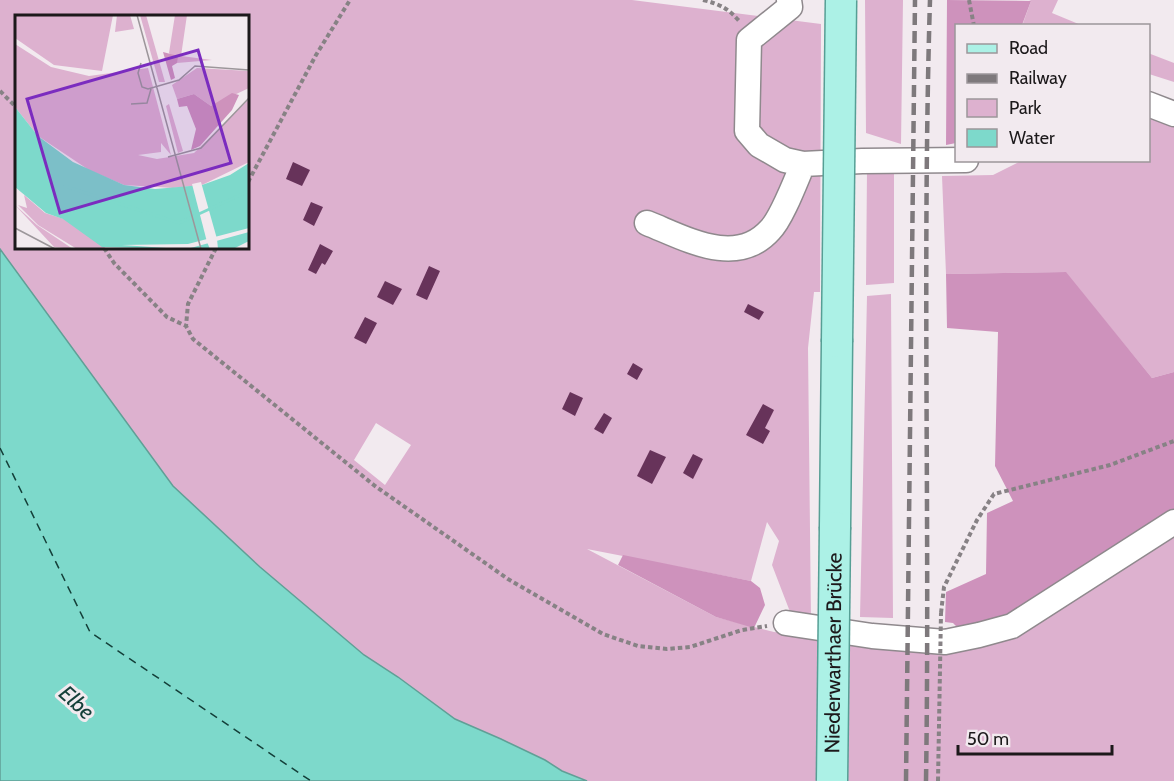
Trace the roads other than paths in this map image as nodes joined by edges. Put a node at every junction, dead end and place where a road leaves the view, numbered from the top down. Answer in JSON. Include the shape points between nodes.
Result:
{"nodes":[{"id":1,"x":789,"y":0,"type":"edge"},
{"id":2,"x":841,"y":0,"type":"edge"},
{"id":3,"x":1150,"y":104,"type":"edge"},
{"id":4,"x":1174,"y":114,"type":"edge"},
{"id":5,"x":955,"y":160,"type":"edge"},
{"id":6,"x":803,"y":164,"type":"junction"},
{"id":7,"x":647,"y":223,"type":"dead end"},
{"id":8,"x":1174,"y":522,"type":"edge"},
{"id":9,"x":786,"y":623,"type":"road end"},
{"id":10,"x":832,"y":781,"type":"edge"}],
"edges":[{"from":1,"to":6,"type":"lane","via":[[790,8],[748,40],[747,131],[759,145],[785,160]]},
{"from":2,"to":10,"type":"main road","name":"Niederwarthaer Brücke","bridge":true},
{"from":3,"to":4,"type":"lane"},
{"from":5,"to":6,"type":"lane"},
{"from":6,"to":7,"type":"lane","via":[[772,229],[754,244],[731,249],[709,247]]},
{"from":8,"to":9,"type":"lane","via":[[1012,626],[979,636],[945,642]]}]}
